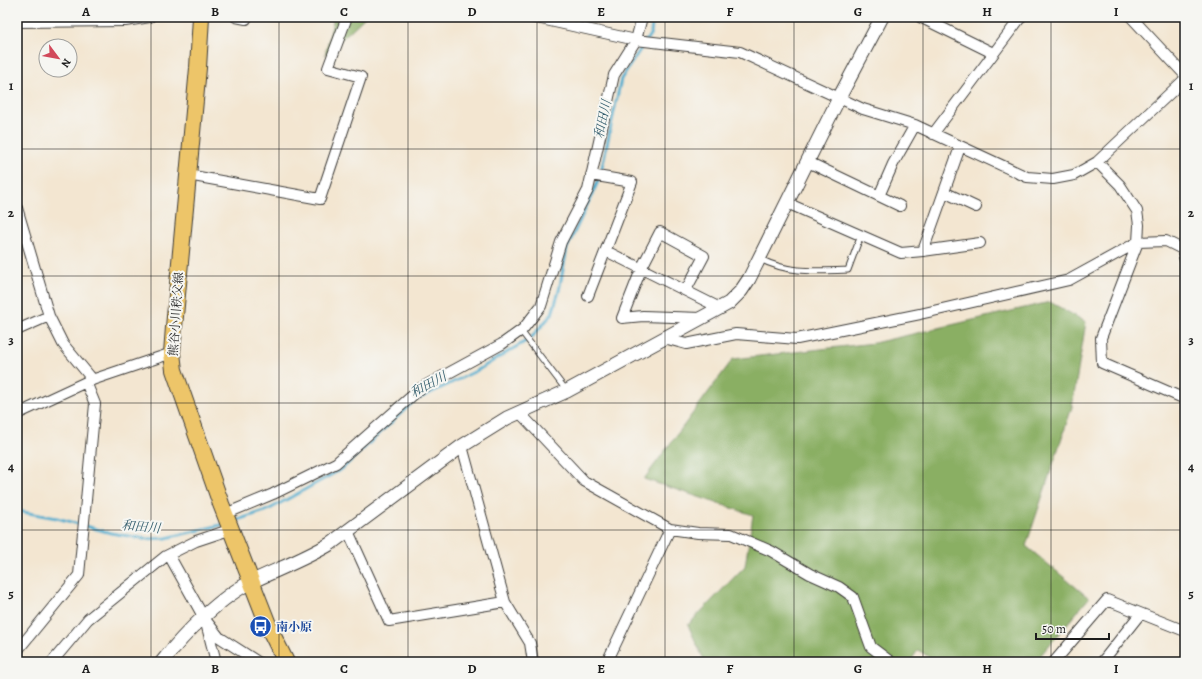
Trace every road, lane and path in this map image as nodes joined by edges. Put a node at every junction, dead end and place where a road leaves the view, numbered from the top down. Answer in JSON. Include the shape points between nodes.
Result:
{"nodes":[{"id":1,"x":150,"y":17,"type":"edge"},
{"id":2,"x":201,"y":17,"type":"edge"},
{"id":3,"x":236,"y":17,"type":"edge"},
{"id":4,"x":247,"y":17,"type":"edge"},
{"id":5,"x":347,"y":17,"type":"edge"},
{"id":6,"x":532,"y":17,"type":"edge"},
{"id":7,"x":642,"y":17,"type":"edge"},
{"id":8,"x":882,"y":17,"type":"edge"},
{"id":9,"x":920,"y":17,"type":"edge"},
{"id":10,"x":1021,"y":17,"type":"edge"},
{"id":11,"x":1131,"y":17,"type":"edge"},
{"id":12,"x":17,"y":22,"type":"edge"},
{"id":13,"x":636,"y":40,"type":"junction"},
{"id":14,"x":993,"y":53,"type":"junction"},
{"id":15,"x":1185,"y":75,"type":"edge"},
{"id":16,"x":1185,"y":79,"type":"edge"},
{"id":17,"x":838,"y":98,"type":"junction"},
{"id":18,"x":915,"y":125,"type":"junction"},
{"id":19,"x":933,"y":134,"type":"junction"},
{"id":20,"x":960,"y":147,"type":"junction"},
{"id":21,"x":808,"y":162,"type":"junction"},
{"id":22,"x":1097,"y":162,"type":"junction"},
{"id":23,"x":188,"y":174,"type":"junction"},
{"id":24,"x":591,"y":175,"type":"junction"},
{"id":25,"x":944,"y":192,"type":"junction"},
{"id":26,"x":879,"y":196,"type":"junction"},
{"id":27,"x":787,"y":203,"type":"junction"},
{"id":28,"x":900,"y":206,"type":"dead end"},
{"id":29,"x":976,"y":207,"type":"dead end"},
{"id":30,"x":17,"y":208,"type":"edge"},
{"id":31,"x":861,"y":235,"type":"junction"},
{"id":32,"x":1138,"y":242,"type":"junction"},
{"id":33,"x":980,"y":243,"type":"dead end"},
{"id":34,"x":606,"y":251,"type":"junction"},
{"id":35,"x":923,"y":251,"type":"junction"},
{"id":36,"x":759,"y":259,"type":"junction"},
{"id":37,"x":1185,"y":260,"type":"edge"},
{"id":38,"x":642,"y":267,"type":"junction"},
{"id":39,"x":686,"y":290,"type":"junction"},
{"id":40,"x":588,"y":296,"type":"dead end"},
{"id":41,"x":720,"y":308,"type":"junction"},
{"id":42,"x":49,"y":316,"type":"junction"},
{"id":43,"x":701,"y":318,"type":"junction"},
{"id":44,"x":17,"y":330,"type":"edge"},
{"id":45,"x":521,"y":330,"type":"junction"},
{"id":46,"x":664,"y":338,"type":"junction"},
{"id":47,"x":172,"y":353,"type":"junction"},
{"id":48,"x":89,"y":381,"type":"junction"},
{"id":49,"x":567,"y":391,"type":"junction"},
{"id":50,"x":1185,"y":400,"type":"edge"},
{"id":51,"x":520,"y":413,"type":"junction"},
{"id":52,"x":17,"y":414,"type":"edge"},
{"id":53,"x":462,"y":446,"type":"junction"},
{"id":54,"x":226,"y":514,"type":"junction"},
{"id":55,"x":232,"y":529,"type":"junction"},
{"id":56,"x":670,"y":529,"type":"junction"},
{"id":57,"x":348,"y":531,"type":"junction"},
{"id":58,"x":169,"y":555,"type":"junction"},
{"id":59,"x":252,"y":581,"type":"junction"},
{"id":60,"x":505,"y":602,"type":"junction"},
{"id":61,"x":1140,"y":614,"type":"junction"},
{"id":62,"x":204,"y":618,"type":"junction"},
{"id":63,"x":1185,"y":632,"type":"edge"},
{"id":64,"x":17,"y":651,"type":"edge"},
{"id":65,"x":52,"y":662,"type":"edge"},
{"id":66,"x":162,"y":662,"type":"edge"},
{"id":67,"x":216,"y":662,"type":"edge"},
{"id":68,"x":258,"y":662,"type":"edge"},
{"id":69,"x":286,"y":662,"type":"edge"},
{"id":70,"x":533,"y":662,"type":"edge"},
{"id":71,"x":608,"y":662,"type":"edge"},
{"id":72,"x":891,"y":662,"type":"edge"},
{"id":73,"x":1054,"y":662,"type":"edge"},
{"id":74,"x":1102,"y":662,"type":"edge"}],
"edges":[{"from":1,"to":12,"type":"street","via":[[126,22]]},
{"from":2,"to":23,"type":"main road","name":"熊谷小川秩父線"},
{"from":3,"to":4,"type":"street"},
{"from":5,"to":23,"type":"street","via":[[328,68],[361,77],[320,199]]},
{"from":6,"to":13,"type":"street"},
{"from":7,"to":13,"type":"street"},
{"from":8,"to":17,"type":"street"},
{"from":9,"to":14,"type":"street"},
{"from":10,"to":14,"type":"street"},
{"from":11,"to":15,"type":"street"},
{"from":13,"to":17,"type":"street","via":[[740,52]]},
{"from":13,"to":24,"type":"street","via":[[614,75]]},
{"from":14,"to":19,"type":"street"},
{"from":16,"to":22,"type":"street"},
{"from":17,"to":18,"type":"street","via":[[863,109]]},
{"from":17,"to":21,"type":"street"},
{"from":18,"to":19,"type":"street"},
{"from":18,"to":26,"type":"street","via":[[892,164]]},
{"from":19,"to":20,"type":"street"},
{"from":20,"to":22,"type":"street","via":[[1027,177],[1053,179],[1074,175]]},
{"from":20,"to":25,"type":"street"},
{"from":21,"to":26,"type":"street"},
{"from":21,"to":27,"type":"street"},
{"from":22,"to":32,"type":"street","via":[[1120,185],[1137,211]]},
{"from":23,"to":47,"type":"main road","name":"熊谷小川秩父線"},
{"from":24,"to":34,"type":"street","via":[[632,182]]},
{"from":24,"to":45,"type":"street","via":[[588,190],[561,242],[541,306]]},
{"from":25,"to":29,"type":"street"},
{"from":25,"to":35,"type":"street"},
{"from":26,"to":28,"type":"street"},
{"from":27,"to":31,"type":"street"},
{"from":27,"to":36,"type":"street"},
{"from":30,"to":42,"type":"street"},
{"from":31,"to":35,"type":"street","via":[[902,253]]},
{"from":31,"to":36,"type":"lane","via":[[848,270],[799,272],[776,267]]},
{"from":32,"to":37,"type":"street","via":[[1166,241],[1182,249]]},
{"from":32,"to":46,"type":"street","via":[[1069,280],[797,339],[736,334],[686,344]]},
{"from":32,"to":50,"type":"street","via":[[1101,338],[1102,363]]},
{"from":33,"to":35,"type":"street"},
{"from":34,"to":38,"type":"street"},
{"from":34,"to":40,"type":"street"},
{"from":36,"to":41,"type":"street","via":[[741,291]]},
{"from":38,"to":39,"type":"street"},
{"from":38,"to":39,"type":"street","via":[[660,232],[704,256]]},
{"from":38,"to":43,"type":"street","via":[[622,318]]},
{"from":39,"to":41,"type":"street"},
{"from":41,"to":43,"type":"street"},
{"from":42,"to":44,"type":"street"},
{"from":42,"to":48,"type":"street","via":[[63,344]]},
{"from":43,"to":46,"type":"street"},
{"from":45,"to":49,"type":"lane"},
{"from":45,"to":54,"type":"street","via":[[502,344],[421,388],[336,463]]},
{"from":46,"to":49,"type":"street"},
{"from":47,"to":48,"type":"street"},
{"from":47,"to":54,"type":"main road","name":"熊谷小川秩父線","via":[[174,370]]},
{"from":48,"to":52,"type":"street"},
{"from":48,"to":64,"type":"street","via":[[95,404],[79,575]]},
{"from":49,"to":51,"type":"street"},
{"from":51,"to":53,"type":"street","via":[[507,418]]},
{"from":51,"to":56,"type":"street","via":[[584,482]]},
{"from":53,"to":57,"type":"street"},
{"from":53,"to":60,"type":"street"},
{"from":54,"to":55,"type":"main road","name":"熊谷小川秩父線"},
{"from":55,"to":58,"type":"street","via":[[196,541]]},
{"from":55,"to":59,"type":"main road","name":"熊谷小川秩父線"},
{"from":56,"to":71,"type":"street"},
{"from":56,"to":72,"type":"street","via":[[698,534],[731,534],[771,551],[810,574],[839,587],[853,597],[871,647]]},
{"from":57,"to":59,"type":"street","via":[[313,554]]},
{"from":57,"to":60,"type":"street","via":[[389,621]]},
{"from":58,"to":62,"type":"street"},
{"from":58,"to":65,"type":"street","via":[[88,619]]},
{"from":59,"to":62,"type":"street"},
{"from":59,"to":69,"type":"main road","name":"熊谷小川秩父線"},
{"from":60,"to":70,"type":"street","via":[[530,643]]},
{"from":61,"to":63,"type":"street"},
{"from":61,"to":73,"type":"street","via":[[1107,600]]},
{"from":61,"to":74,"type":"street"},
{"from":62,"to":66,"type":"street","via":[[176,644]]},
{"from":62,"to":67,"type":"street"},
{"from":62,"to":68,"type":"street","via":[[220,637]]}]}
